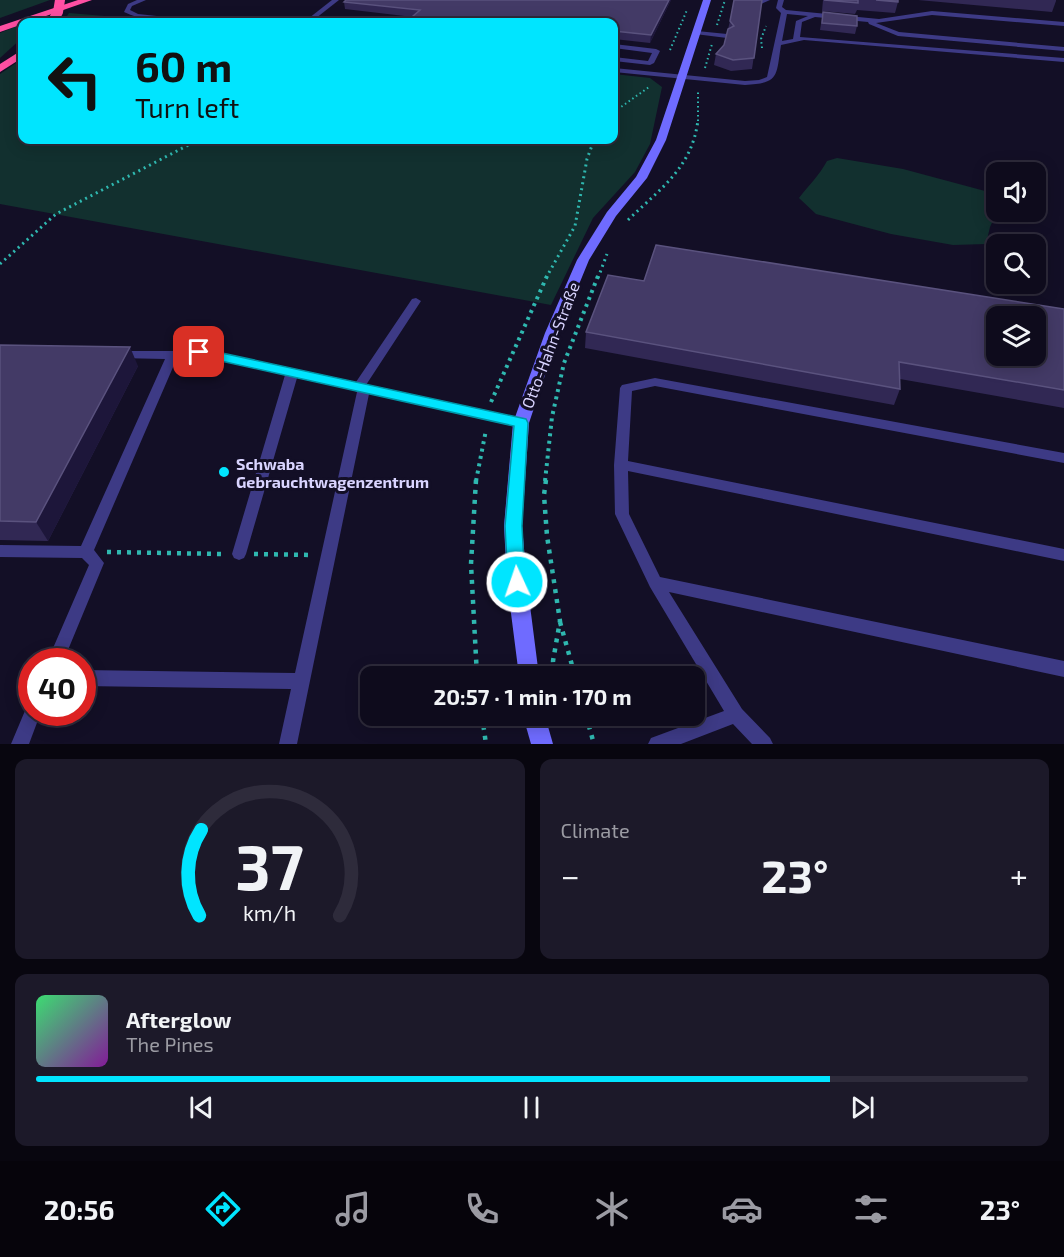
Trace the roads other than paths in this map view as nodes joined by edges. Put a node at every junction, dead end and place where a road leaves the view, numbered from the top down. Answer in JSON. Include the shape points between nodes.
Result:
{"nodes":[{"id":1,"x":62,"y":0,"type":"edge"},
{"id":2,"x":87,"y":0,"type":"edge"},
{"id":3,"x":143,"y":0,"type":"edge"},
{"id":4,"x":336,"y":0,"type":"edge"},
{"id":5,"x":707,"y":0,"type":"edge"},
{"id":6,"x":781,"y":0,"type":"edge"},
{"id":7,"x":784,"y":12,"type":"junction"},
{"id":8,"x":821,"y":16,"type":"junction"},
{"id":9,"x":33,"y":18,"type":"edge"},
{"id":10,"x":54,"y":18,"type":"edge"},
{"id":11,"x":155,"y":18,"type":"edge"},
{"id":12,"x":312,"y":18,"type":"edge"},
{"id":13,"x":865,"y":20,"type":"junction"},
{"id":14,"x":0,"y":21,"type":"edge"},
{"id":15,"x":18,"y":23,"type":"edge"},
{"id":16,"x":1064,"y":24,"type":"edge"},
{"id":17,"x":0,"y":29,"type":"edge"},
{"id":18,"x":697,"y":33,"type":"junction"},
{"id":19,"x":727,"y":36,"type":"edge"},
{"id":20,"x":796,"y":39,"type":"junction"},
{"id":21,"x":778,"y":44,"type":"junction"},
{"id":22,"x":618,"y":46,"type":"edge"},
{"id":23,"x":1064,"y":49,"type":"edge"},
{"id":24,"x":18,"y":56,"type":"edge"},
{"id":25,"x":618,"y":59,"type":"edge"},
{"id":26,"x":1064,"y":60,"type":"edge"},
{"id":27,"x":0,"y":69,"type":"edge"},
{"id":28,"x":618,"y":70,"type":"edge"},
{"id":29,"x":683,"y":78,"type":"junction"},
{"id":30,"x":416,"y":301,"type":"dead end"},
{"id":31,"x":103,"y":354,"type":"edge"},
{"id":32,"x":173,"y":355,"type":"junction"},
{"id":33,"x":292,"y":373,"type":"junction"},
{"id":34,"x":361,"y":389,"type":"junction"},
{"id":35,"x":521,"y":423,"type":"junction"},
{"id":36,"x":1064,"y":458,"type":"edge"},
{"id":37,"x":621,"y":465,"type":"junction"},
{"id":38,"x":0,"y":551,"type":"edge"},
{"id":39,"x":86,"y":552,"type":"junction"},
{"id":40,"x":239,"y":554,"type":"road end"},
{"id":41,"x":1064,"y":555,"type":"edge"},
{"id":42,"x":655,"y":582,"type":"junction"},
{"id":43,"x":61,"y":648,"type":"edge"},
{"id":44,"x":528,"y":666,"type":"edge"},
{"id":45,"x":1064,"y":669,"type":"edge"},
{"id":46,"x":96,"y":678,"type":"edge"},
{"id":47,"x":302,"y":681,"type":"junction"},
{"id":48,"x":736,"y":715,"type":"junction"},
{"id":49,"x":27,"y":726,"type":"edge"},
{"id":50,"x":537,"y":726,"type":"edge"},
{"id":51,"x":20,"y":744,"type":"edge"},
{"id":52,"x":288,"y":744,"type":"edge"},
{"id":53,"x":542,"y":744,"type":"edge"},
{"id":54,"x":657,"y":744,"type":"edge"},
{"id":55,"x":764,"y":744,"type":"edge"}],
"edges":[{"from":1,"to":10,"type":"highway","bridge":true},
{"from":1,"to":14,"type":"highway"},
{"from":2,"to":9,"type":"highway"},
{"from":3,"to":11,"type":"lane","via":[[130,5],[126,12]]},
{"from":4,"to":12,"type":"lane"},
{"from":5,"to":18,"type":"street","name":"Otto-Hahn-Straße"},
{"from":6,"to":7,"type":"lane","via":[[779,8]]},
{"from":7,"to":8,"type":"lane"},
{"from":7,"to":21,"type":"lane"},
{"from":8,"to":13,"type":"lane"},
{"from":8,"to":20,"type":"lane","via":[[799,21]]},
{"from":13,"to":16,"type":"lane","via":[[932,13]]},
{"from":13,"to":23,"type":"lane","via":[[898,34]]},
{"from":15,"to":17,"type":"highway"},
{"from":18,"to":19,"type":"lane"},
{"from":18,"to":29,"type":"street","name":"Otto-Hahn-Straße"},
{"from":20,"to":21,"type":"lane"},
{"from":20,"to":26,"type":"lane"},
{"from":21,"to":29,"type":"lane","via":[[773,72],[760,82]]},
{"from":22,"to":25,"type":"lane","via":[[656,51],[650,63]]},
{"from":24,"to":27,"type":"highway"},
{"from":28,"to":29,"type":"lane"},
{"from":29,"to":35,"type":"street","name":"Otto-Hahn-Straße","via":[[651,160],[583,260],[552,333]]},
{"from":30,"to":34,"type":"lane"},
{"from":31,"to":32,"type":"lane"},
{"from":32,"to":33,"type":"lane","via":[[199,352]]},
{"from":32,"to":39,"type":"lane"},
{"from":33,"to":34,"type":"lane"},
{"from":33,"to":40,"type":"lane"},
{"from":34,"to":35,"type":"lane"},
{"from":34,"to":47,"type":"lane"},
{"from":35,"to":44,"type":"street","name":"Otto-Hahn-Straße","via":[[513,526]]},
{"from":36,"to":37,"type":"lane","via":[[656,382],[626,388]]},
{"from":37,"to":41,"type":"lane"},
{"from":37,"to":42,"type":"lane","via":[[622,514]]},
{"from":38,"to":39,"type":"lane"},
{"from":39,"to":43,"type":"lane","via":[[97,563]]},
{"from":42,"to":45,"type":"lane"},
{"from":42,"to":48,"type":"lane"},
{"from":46,"to":47,"type":"lane"},
{"from":47,"to":52,"type":"lane"},
{"from":48,"to":54,"type":"lane"},
{"from":48,"to":55,"type":"lane"},
{"from":49,"to":51,"type":"lane"},
{"from":50,"to":53,"type":"street"}]}
